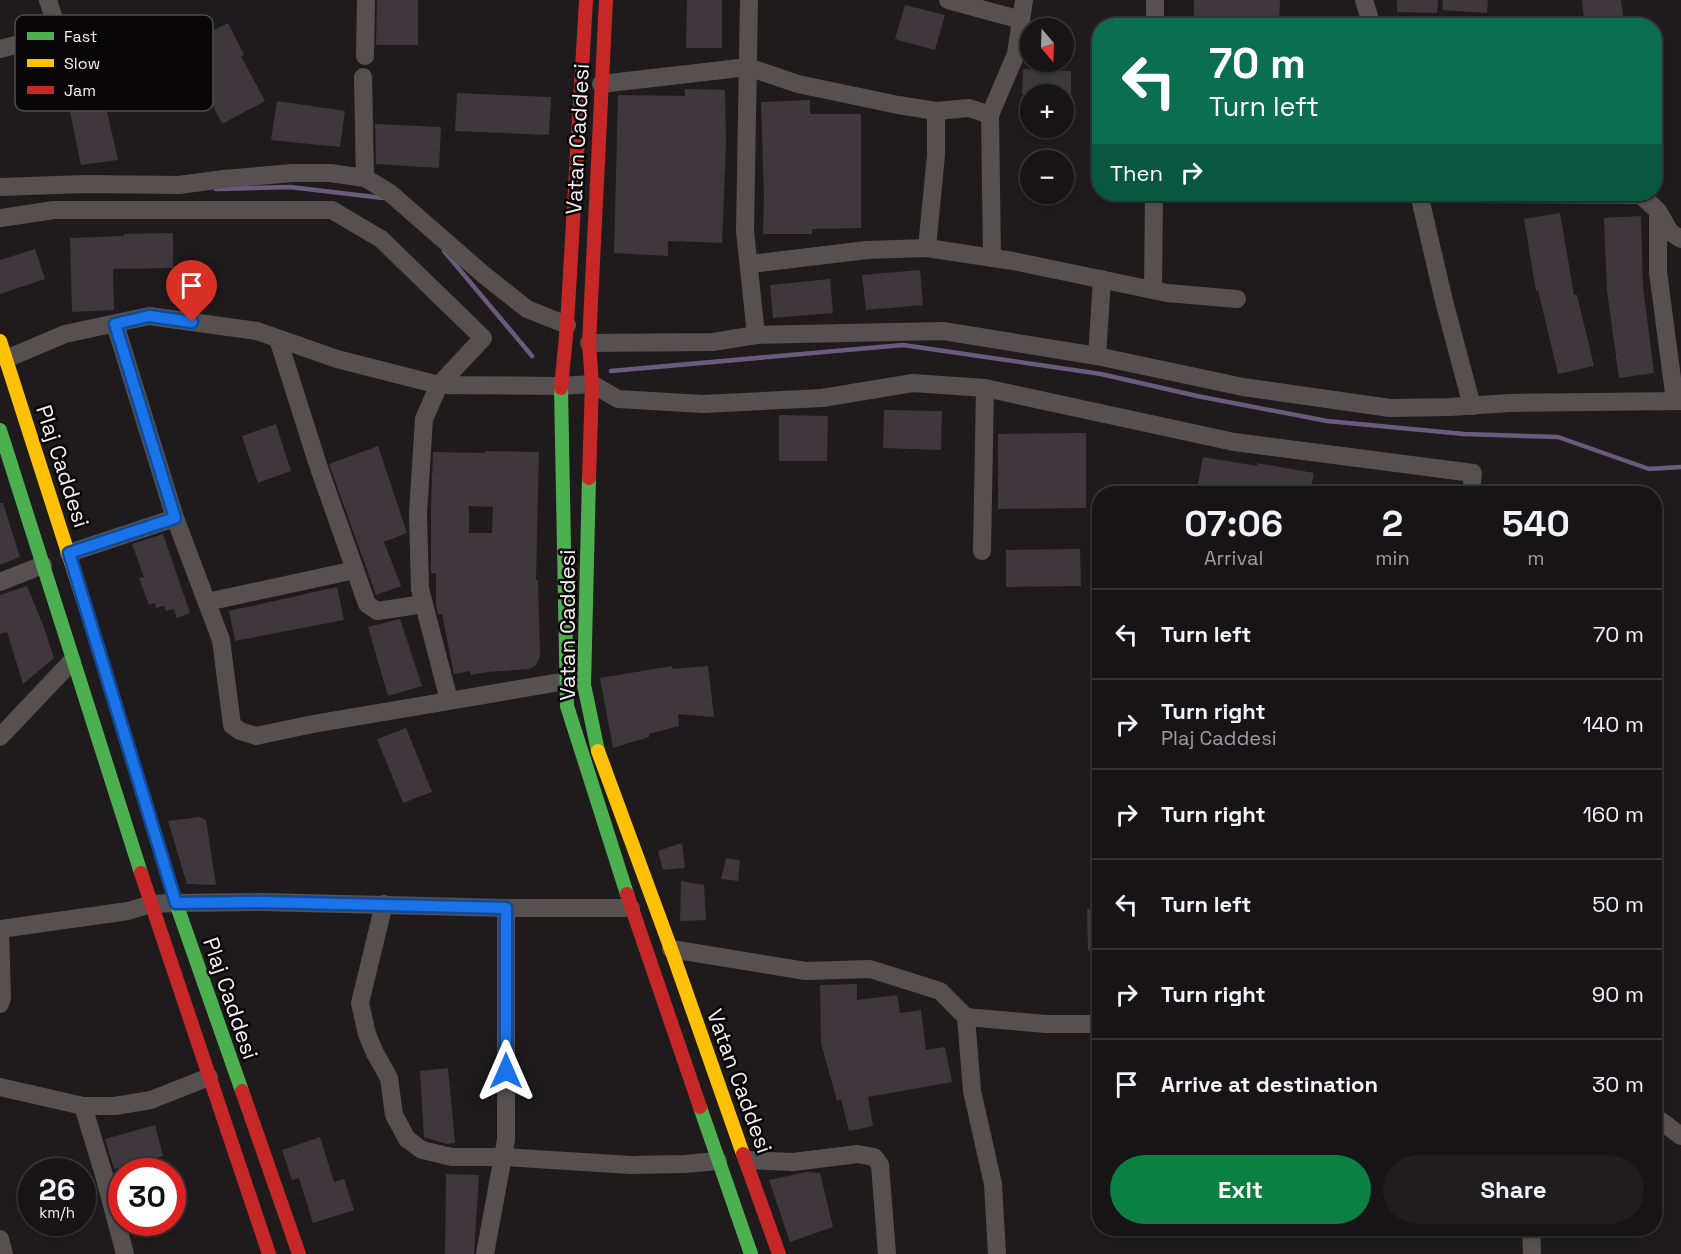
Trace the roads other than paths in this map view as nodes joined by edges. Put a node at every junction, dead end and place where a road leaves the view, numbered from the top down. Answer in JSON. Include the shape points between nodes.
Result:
{"nodes":[{"id":1,"x":48,"y":0,"type":"edge"},
{"id":2,"x":366,"y":0,"type":"edge"},
{"id":3,"x":586,"y":0,"type":"edge"},
{"id":4,"x":606,"y":0,"type":"edge"},
{"id":5,"x":749,"y":0,"type":"edge"},
{"id":6,"x":948,"y":0,"type":"edge"},
{"id":7,"x":1023,"y":0,"type":"edge"},
{"id":8,"x":1155,"y":0,"type":"edge"},
{"id":9,"x":1364,"y":0,"type":"edge"},
{"id":10,"x":53,"y":15,"type":"edge"},
{"id":11,"x":1021,"y":18,"type":"edge"},
{"id":12,"x":1155,"y":18,"type":"edge"},
{"id":13,"x":1370,"y":18,"type":"edge"},
{"id":14,"x":1020,"y":20,"type":"edge"},
{"id":15,"x":1020,"y":27,"type":"edge"},
{"id":16,"x":15,"y":46,"type":"edge"},
{"id":17,"x":0,"y":50,"type":"edge"},
{"id":18,"x":364,"y":56,"type":"dead end"},
{"id":19,"x":748,"y":68,"type":"junction"},
{"id":20,"x":363,"y":77,"type":"dead end"},
{"id":21,"x":601,"y":84,"type":"junction"},
{"id":22,"x":936,"y":111,"type":"junction"},
{"id":23,"x":990,"y":115,"type":"junction"},
{"id":24,"x":365,"y":178,"type":"junction"},
{"id":25,"x":0,"y":187,"type":"edge"},
{"id":26,"x":1154,"y":201,"type":"edge"},
{"id":27,"x":1421,"y":201,"type":"edge"},
{"id":28,"x":1648,"y":201,"type":"edge"},
{"id":29,"x":1659,"y":211,"type":"junction"},
{"id":30,"x":0,"y":218,"type":"edge"},
{"id":31,"x":1681,"y":238,"type":"edge"},
{"id":32,"x":927,"y":248,"type":"junction"},
{"id":33,"x":992,"y":258,"type":"junction"},
{"id":34,"x":750,"y":264,"type":"junction"},
{"id":35,"x":1102,"y":279,"type":"junction"},
{"id":36,"x":1153,"y":290,"type":"junction"},
{"id":37,"x":1237,"y":299,"type":"dead end"},
{"id":38,"x":115,"y":324,"type":"junction"},
{"id":39,"x":567,"y":325,"type":"junction"},
{"id":40,"x":756,"y":335,"type":"junction"},
{"id":41,"x":278,"y":339,"type":"junction"},
{"id":42,"x":0,"y":341,"type":"edge"},
{"id":43,"x":589,"y":343,"type":"junction"},
{"id":44,"x":1097,"y":356,"type":"junction"},
{"id":45,"x":6,"y":359,"type":"junction"},
{"id":46,"x":592,"y":384,"type":"junction"},
{"id":47,"x":439,"y":385,"type":"junction"},
{"id":48,"x":561,"y":386,"type":"junction"},
{"id":49,"x":985,"y":388,"type":"junction"},
{"id":50,"x":1678,"y":401,"type":"edge"},
{"id":51,"x":1472,"y":406,"type":"junction"},
{"id":52,"x":0,"y":430,"type":"edge"},
{"id":53,"x":1472,"y":486,"type":"edge"},
{"id":54,"x":175,"y":518,"type":"junction"},
{"id":55,"x":982,"y":550,"type":"dead end"},
{"id":56,"x":69,"y":553,"type":"junction"},
{"id":57,"x":43,"y":565,"type":"junction"},
{"id":58,"x":355,"y":570,"type":"junction"},
{"id":59,"x":0,"y":582,"type":"edge"},
{"id":60,"x":207,"y":602,"type":"junction"},
{"id":61,"x":424,"y":604,"type":"junction"},
{"id":62,"x":72,"y":661,"type":"junction"},
{"id":63,"x":566,"y":681,"type":"junction"},
{"id":64,"x":449,"y":700,"type":"junction"},
{"id":65,"x":0,"y":737,"type":"edge"},
{"id":66,"x":176,"y":903,"type":"junction"},
{"id":67,"x":151,"y":904,"type":"junction"},
{"id":68,"x":384,"y":904,"type":"junction"},
{"id":69,"x":506,"y":908,"type":"junction"},
{"id":70,"x":631,"y":908,"type":"junction"},
{"id":71,"x":670,"y":949,"type":"junction"},
{"id":72,"x":0,"y":1005,"type":"edge"},
{"id":73,"x":966,"y":1017,"type":"junction"},
{"id":74,"x":1092,"y":1024,"type":"edge"},
{"id":75,"x":209,"y":1077,"type":"junction"},
{"id":76,"x":0,"y":1087,"type":"edge"},
{"id":77,"x":83,"y":1106,"type":"junction"},
{"id":78,"x":1662,"y":1122,"type":"edge"},
{"id":79,"x":1681,"y":1136,"type":"edge"},
{"id":80,"x":503,"y":1157,"type":"junction"},
{"id":81,"x":747,"y":1160,"type":"junction"},
{"id":82,"x":718,"y":1161,"type":"junction"},
{"id":83,"x":1531,"y":1236,"type":"edge"},
{"id":84,"x":0,"y":1239,"type":"edge"},
{"id":85,"x":4,"y":1254,"type":"edge"},
{"id":86,"x":125,"y":1254,"type":"edge"},
{"id":87,"x":269,"y":1254,"type":"edge"},
{"id":88,"x":298,"y":1254,"type":"edge"},
{"id":89,"x":485,"y":1254,"type":"edge"},
{"id":90,"x":751,"y":1254,"type":"edge"},
{"id":91,"x":779,"y":1254,"type":"edge"},
{"id":92,"x":887,"y":1254,"type":"edge"},
{"id":93,"x":997,"y":1254,"type":"edge"},
{"id":94,"x":1532,"y":1254,"type":"edge"}],
"edges":[{"from":1,"to":10,"type":"street"},
{"from":2,"to":18,"type":"street"},
{"from":3,"to":39,"type":"main road","name":"Vatan Caddesi"},
{"from":4,"to":21,"type":"main road","name":"Vatan Caddesi"},
{"from":5,"to":19,"type":"street"},
{"from":6,"to":14,"type":"street"},
{"from":7,"to":11,"type":"street"},
{"from":8,"to":12,"type":"street"},
{"from":9,"to":13,"type":"street"},
{"from":15,"to":23,"type":"street","via":[[1016,54]]},
{"from":16,"to":17,"type":"street"},
{"from":19,"to":21,"type":"street"},
{"from":19,"to":22,"type":"street","via":[[798,84]]},
{"from":19,"to":34,"type":"street","via":[[746,231]]},
{"from":20,"to":24,"type":"street"},
{"from":21,"to":43,"type":"main road","name":"Vatan Caddesi"},
{"from":22,"to":23,"type":"street","via":[[969,108]]},
{"from":22,"to":32,"type":"street"},
{"from":23,"to":33,"type":"street"},
{"from":24,"to":25,"type":"street","via":[[292,173],[179,185]]},
{"from":24,"to":39,"type":"street","via":[[405,205],[527,309]]},
{"from":26,"to":36,"type":"street"},
{"from":27,"to":51,"type":"street"},
{"from":28,"to":29,"type":"street"},
{"from":29,"to":31,"type":"street","via":[[1670,232]]},
{"from":29,"to":50,"type":"street","via":[[1658,272]]},
{"from":30,"to":47,"type":"street","via":[[54,210],[333,210],[381,239],[483,338]]},
{"from":32,"to":33,"type":"street"},
{"from":32,"to":34,"type":"street","via":[[867,250]]},
{"from":33,"to":35,"type":"street"},
{"from":34,"to":40,"type":"street"},
{"from":35,"to":36,"type":"street"},
{"from":35,"to":44,"type":"street"},
{"from":36,"to":37,"type":"street"},
{"from":38,"to":41,"type":"street","via":[[149,316],[257,331]]},
{"from":38,"to":45,"type":"street","via":[[65,334]]},
{"from":38,"to":54,"type":"street"},
{"from":39,"to":48,"type":"main road","name":"Vatan Caddesi"},
{"from":40,"to":43,"type":"street","via":[[713,342]]},
{"from":40,"to":44,"type":"street","via":[[943,331]]},
{"from":41,"to":47,"type":"street"},
{"from":41,"to":58,"type":"street"},
{"from":42,"to":45,"type":"main road","name":"Plaj Caddesi"},
{"from":43,"to":46,"type":"main road","name":"Vatan Caddesi"},
{"from":44,"to":51,"type":"street","via":[[1243,387],[1390,408]]},
{"from":45,"to":56,"type":"main road","name":"Plaj Caddesi"},
{"from":46,"to":48,"type":"street"},
{"from":46,"to":49,"type":"street","via":[[618,399],[703,404],[822,398],[914,383]]},
{"from":46,"to":71,"type":"main road","name":"Vatan Caddesi","via":[[584,685],[596,747]]},
{"from":47,"to":48,"type":"street"},
{"from":47,"to":61,"type":"street","via":[[424,419],[418,513],[420,589]]},
{"from":48,"to":63,"type":"main road","name":"Vatan Caddesi"},
{"from":49,"to":53,"type":"street","via":[[1234,442],[1473,472]]},
{"from":49,"to":55,"type":"street"},
{"from":50,"to":51,"type":"street"},
{"from":52,"to":57,"type":"main road","name":"Plaj Caddesi"},
{"from":54,"to":56,"type":"street"},
{"from":54,"to":60,"type":"street"},
{"from":56,"to":66,"type":"main road","name":"Plaj Caddesi"},
{"from":57,"to":59,"type":"street"},
{"from":57,"to":62,"type":"main road","name":"Plaj Caddesi"},
{"from":58,"to":60,"type":"street"},
{"from":58,"to":61,"type":"street","via":[[367,604],[377,611]]},
{"from":60,"to":64,"type":"street","via":[[221,640],[229,715],[232,725],[240,731],[256,736]]},
{"from":61,"to":64,"type":"street"},
{"from":62,"to":65,"type":"street"},
{"from":62,"to":67,"type":"main road","name":"Plaj Caddesi"},
{"from":63,"to":64,"type":"street"},
{"from":63,"to":70,"type":"main road","name":"Vatan Caddesi","via":[[567,706]]},
{"from":66,"to":67,"type":"street"},
{"from":66,"to":68,"type":"street"},
{"from":66,"to":88,"type":"main road","name":"Plaj Caddesi"},
{"from":67,"to":72,"type":"street","via":[[128,911],[0,929]]},
{"from":67,"to":75,"type":"main road","name":"Plaj Caddesi"},
{"from":68,"to":69,"type":"street"},
{"from":68,"to":80,"type":"street","via":[[360,1003],[367,1034],[389,1078],[394,1115],[407,1139],[422,1150],[452,1157]]},
{"from":69,"to":70,"type":"street"},
{"from":69,"to":80,"type":"street"},
{"from":70,"to":82,"type":"main road","name":"Vatan Caddesi"},
{"from":71,"to":73,"type":"street","via":[[806,971],[870,969],[940,991]]},
{"from":71,"to":81,"type":"main road","name":"Vatan Caddesi"},
{"from":73,"to":74,"type":"street"},
{"from":73,"to":93,"type":"street","via":[[972,1091],[993,1184]]},
{"from":75,"to":77,"type":"street","via":[[151,1100]]},
{"from":75,"to":87,"type":"main road","name":"Plaj Caddesi"},
{"from":76,"to":77,"type":"street"},
{"from":77,"to":86,"type":"street"},
{"from":78,"to":79,"type":"street"},
{"from":80,"to":82,"type":"street","via":[[631,1165]]},
{"from":80,"to":89,"type":"street"},
{"from":81,"to":91,"type":"main road","name":"Vatan Caddesi"},
{"from":81,"to":92,"type":"street","via":[[793,1162],[858,1154],[874,1157],[880,1165]]},
{"from":82,"to":90,"type":"main road","name":"Vatan Caddesi"},
{"from":83,"to":94,"type":"street"},
{"from":84,"to":85,"type":"street"}]}
